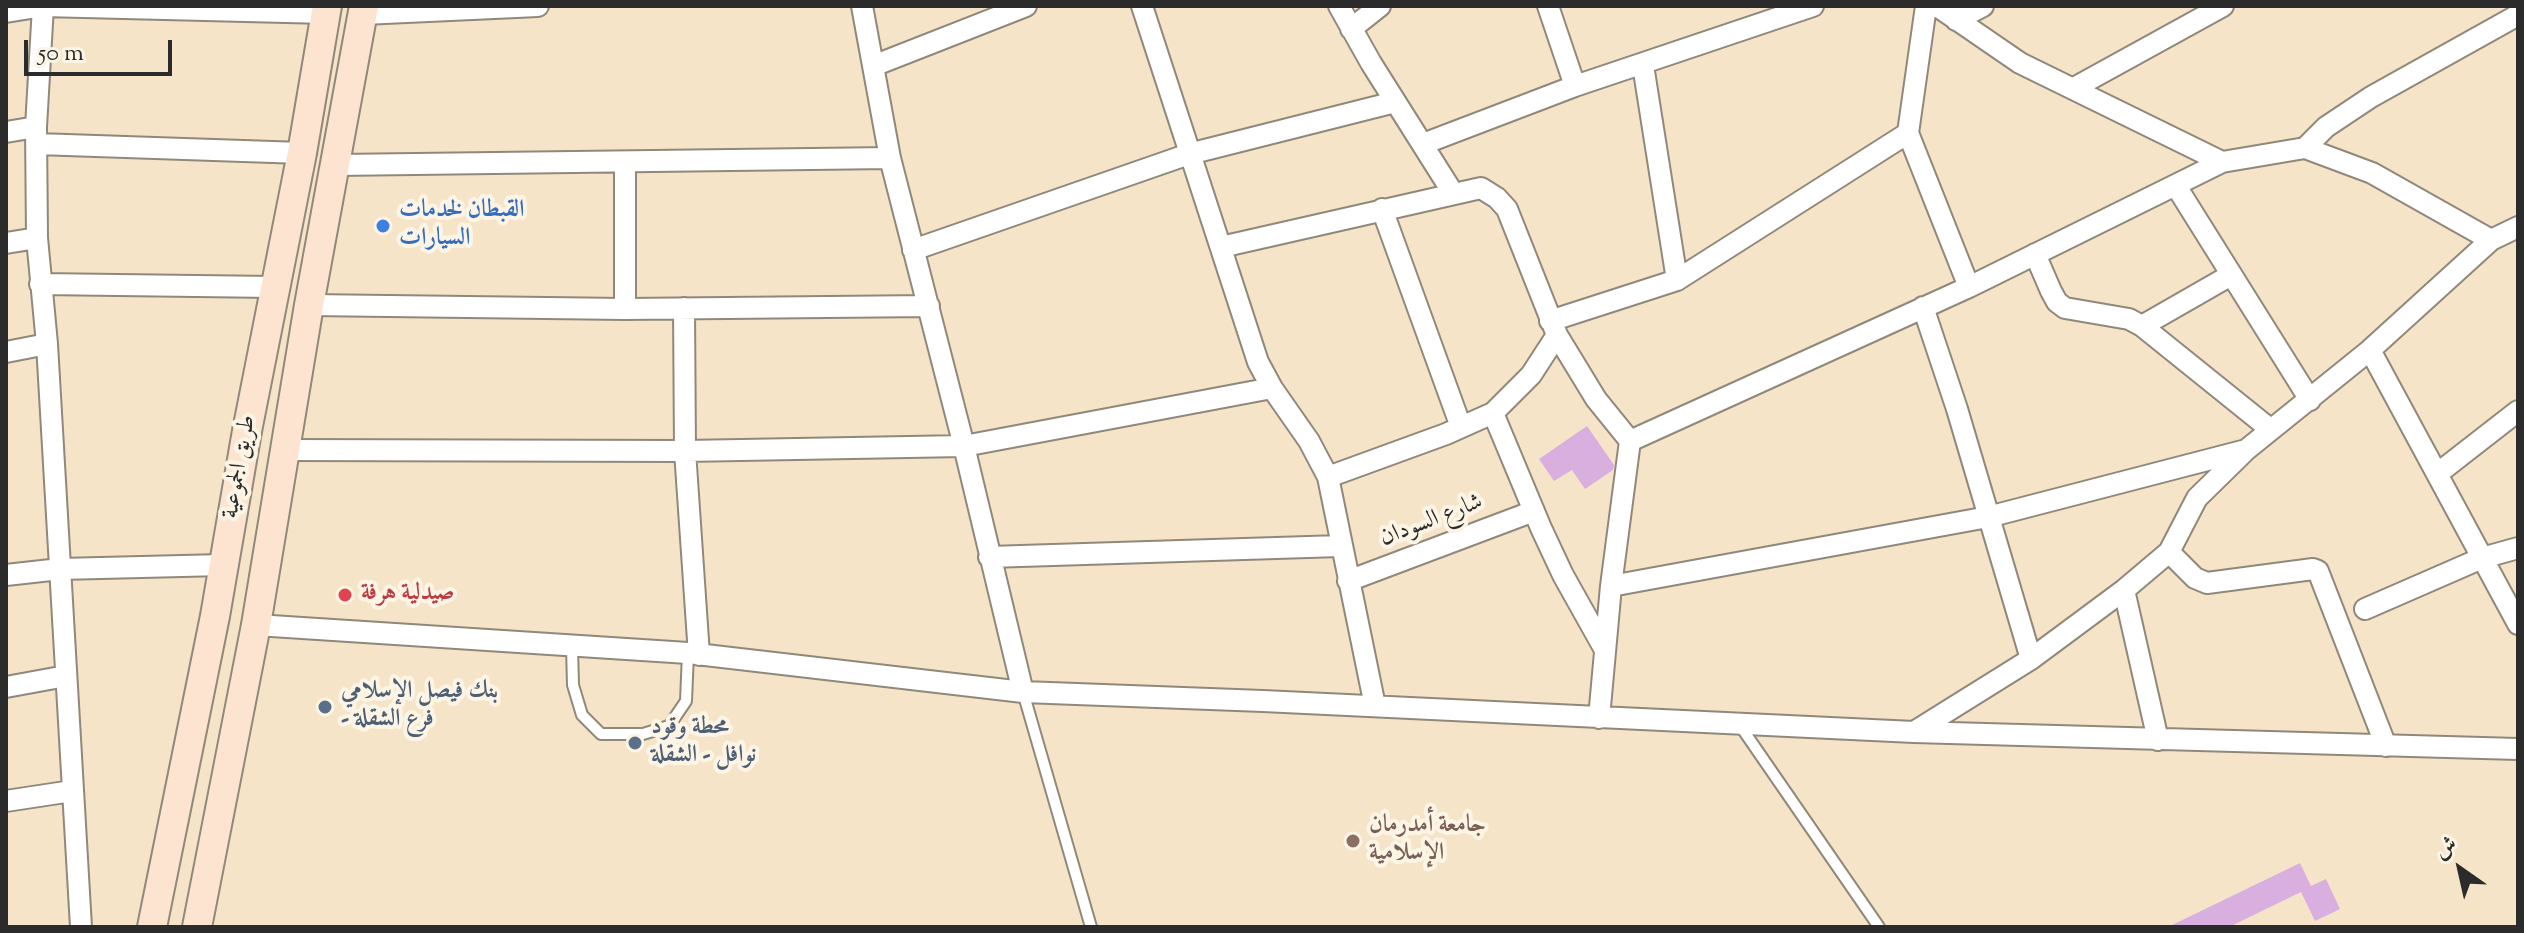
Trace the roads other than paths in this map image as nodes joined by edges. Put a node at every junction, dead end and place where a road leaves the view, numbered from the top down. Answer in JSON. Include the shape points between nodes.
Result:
{"nodes":[{"id":1,"x":43,"y":6,"type":"edge"},
{"id":2,"x":538,"y":6,"type":"edge"},
{"id":3,"x":862,"y":6,"type":"edge"},
{"id":4,"x":1026,"y":6,"type":"edge"},
{"id":5,"x":1142,"y":6,"type":"edge"},
{"id":6,"x":1339,"y":6,"type":"edge"},
{"id":7,"x":1380,"y":6,"type":"edge"},
{"id":8,"x":1548,"y":6,"type":"edge"},
{"id":9,"x":1813,"y":6,"type":"edge"},
{"id":10,"x":1926,"y":6,"type":"edge"},
{"id":11,"x":1937,"y":6,"type":"edge"},
{"id":12,"x":1983,"y":6,"type":"edge"},
{"id":13,"x":2223,"y":6,"type":"edge"},
{"id":14,"x":327,"y":10,"type":"edge"},
{"id":15,"x":364,"y":10,"type":"edge"},
{"id":16,"x":6,"y":12,"type":"edge"},
{"id":17,"x":2518,"y":15,"type":"edge"},
{"id":18,"x":1956,"y":20,"type":"junction"},
{"id":19,"x":1351,"y":29,"type":"junction"},
{"id":20,"x":1643,"y":65,"type":"junction"},
{"id":21,"x":873,"y":66,"type":"junction"},
{"id":22,"x":1575,"y":86,"type":"junction"},
{"id":23,"x":2074,"y":88,"type":"junction"},
{"id":24,"x":1395,"y":102,"type":"junction"},
{"id":25,"x":6,"y":132,"type":"edge"},
{"id":26,"x":1908,"y":133,"type":"junction"},
{"id":27,"x":37,"y":136,"type":"junction"},
{"id":28,"x":1423,"y":144,"type":"junction"},
{"id":29,"x":2305,"y":148,"type":"junction"},
{"id":30,"x":302,"y":153,"type":"junction"},
{"id":31,"x":1189,"y":154,"type":"junction"},
{"id":32,"x":890,"y":158,"type":"junction"},
{"id":33,"x":625,"y":162,"type":"junction"},
{"id":34,"x":2222,"y":162,"type":"junction"},
{"id":35,"x":336,"y":165,"type":"junction"},
{"id":36,"x":2176,"y":186,"type":"junction"},
{"id":37,"x":1453,"y":193,"type":"junction"},
{"id":38,"x":1382,"y":209,"type":"junction"},
{"id":39,"x":2518,"y":227,"type":"edge"},
{"id":40,"x":37,"y":238,"type":"junction"},
{"id":41,"x":2491,"y":240,"type":"junction"},
{"id":42,"x":6,"y":243,"type":"edge"},
{"id":43,"x":1221,"y":247,"type":"junction"},
{"id":44,"x":913,"y":250,"type":"junction"},
{"id":45,"x":2035,"y":254,"type":"junction"},
{"id":46,"x":2231,"y":275,"type":"junction"},
{"id":47,"x":1677,"y":280,"type":"junction"},
{"id":48,"x":40,"y":284,"type":"junction"},
{"id":49,"x":274,"y":287,"type":"junction"},
{"id":50,"x":1969,"y":287,"type":"junction"},
{"id":51,"x":309,"y":305,"type":"junction"},
{"id":52,"x":929,"y":306,"type":"junction"},
{"id":53,"x":1923,"y":307,"type":"junction"},
{"id":54,"x":684,"y":308,"type":"junction"},
{"id":55,"x":625,"y":309,"type":"junction"},
{"id":56,"x":2142,"y":326,"type":"junction"},
{"id":57,"x":1553,"y":328,"type":"junction"},
{"id":58,"x":47,"y":344,"type":"junction"},
{"id":59,"x":2370,"y":350,"type":"junction"},
{"id":60,"x":6,"y":352,"type":"edge"},
{"id":61,"x":1272,"y":388,"type":"junction"},
{"id":62,"x":2310,"y":400,"type":"junction"},
{"id":63,"x":2518,"y":411,"type":"edge"},
{"id":64,"x":1493,"y":413,"type":"junction"},
{"id":65,"x":1461,"y":427,"type":"junction"},
{"id":66,"x":2270,"y":429,"type":"junction"},
{"id":67,"x":1630,"y":441,"type":"junction"},
{"id":68,"x":964,"y":446,"type":"junction"},
{"id":69,"x":285,"y":450,"type":"junction"},
{"id":70,"x":2246,"y":450,"type":"junction"},
{"id":71,"x":685,"y":451,"type":"junction"},
{"id":72,"x":2437,"y":474,"type":"junction"},
{"id":73,"x":1328,"y":477,"type":"junction"},
{"id":74,"x":1534,"y":511,"type":"junction"},
{"id":75,"x":1988,"y":517,"type":"junction"},
{"id":76,"x":1340,"y":546,"type":"junction"},
{"id":77,"x":2518,"y":548,"type":"edge"},
{"id":78,"x":2169,"y":552,"type":"junction"},
{"id":79,"x":989,"y":557,"type":"junction"},
{"id":80,"x":2482,"y":558,"type":"junction"},
{"id":81,"x":223,"y":565,"type":"junction"},
{"id":82,"x":60,"y":569,"type":"junction"},
{"id":83,"x":6,"y":575,"type":"edge"},
{"id":84,"x":1348,"y":581,"type":"junction"},
{"id":85,"x":1611,"y":586,"type":"junction"},
{"id":86,"x":2124,"y":590,"type":"junction"},
{"id":87,"x":2365,"y":609,"type":"dead end"},
{"id":88,"x":2518,"y":624,"type":"edge"},
{"id":89,"x":256,"y":625,"type":"junction"},
{"id":90,"x":572,"y":647,"type":"junction"},
{"id":91,"x":1605,"y":650,"type":"junction"},
{"id":92,"x":694,"y":654,"type":"junction"},
{"id":93,"x":2031,"y":659,"type":"junction"},
{"id":94,"x":66,"y":676,"type":"junction"},
{"id":95,"x":6,"y":687,"type":"edge"},
{"id":96,"x":1023,"y":692,"type":"junction"},
{"id":97,"x":1375,"y":706,"type":"junction"},
{"id":98,"x":1599,"y":718,"type":"junction"},
{"id":99,"x":1739,"y":724,"type":"junction"},
{"id":100,"x":1914,"y":732,"type":"junction"},
{"id":101,"x":2158,"y":740,"type":"junction"},
{"id":102,"x":2386,"y":746,"type":"junction"},
{"id":103,"x":2518,"y":749,"type":"edge"},
{"id":104,"x":72,"y":791,"type":"junction"},
{"id":105,"x":6,"y":801,"type":"edge"},
{"id":106,"x":81,"y":927,"type":"edge"},
{"id":107,"x":152,"y":927,"type":"edge"},
{"id":108,"x":197,"y":927,"type":"edge"},
{"id":109,"x":1091,"y":927,"type":"edge"},
{"id":110,"x":1879,"y":927,"type":"edge"}],
"edges":[{"from":1,"to":14,"type":"street"},
{"from":1,"to":16,"type":"street"},
{"from":1,"to":27,"type":"street"},
{"from":2,"to":15,"type":"street"},
{"from":3,"to":21,"type":"street"},
{"from":4,"to":21,"type":"street"},
{"from":5,"to":31,"type":"street"},
{"from":6,"to":19,"type":"street"},
{"from":7,"to":19,"type":"street"},
{"from":8,"to":22,"type":"street"},
{"from":9,"to":20,"type":"street"},
{"from":10,"to":26,"type":"street"},
{"from":11,"to":18,"type":"street"},
{"from":12,"to":18,"type":"street"},
{"from":13,"to":23,"type":"street"},
{"from":14,"to":30,"type":"main road","name":"طريق الجموعية"},
{"from":15,"to":35,"type":"main road","name":"طريق الجموعية"},
{"from":17,"to":29,"type":"street","via":[[2371,97]]},
{"from":18,"to":23,"type":"street","via":[[2020,63]]},
{"from":19,"to":24,"type":"street"},
{"from":20,"to":22,"type":"street"},
{"from":20,"to":47,"type":"street"},
{"from":21,"to":32,"type":"street"},
{"from":22,"to":28,"type":"street"},
{"from":23,"to":34,"type":"street"},
{"from":24,"to":28,"type":"street"},
{"from":24,"to":31,"type":"street"},
{"from":25,"to":27,"type":"street"},
{"from":26,"to":47,"type":"street"},
{"from":26,"to":50,"type":"street"},
{"from":27,"to":30,"type":"street"},
{"from":27,"to":40,"type":"street"},
{"from":28,"to":37,"type":"street"},
{"from":29,"to":34,"type":"street"},
{"from":29,"to":41,"type":"street","via":[[2372,173]]},
{"from":30,"to":49,"type":"main road","name":"طريق الجموعية"},
{"from":31,"to":43,"type":"street"},
{"from":31,"to":44,"type":"street"},
{"from":32,"to":33,"type":"street"},
{"from":32,"to":44,"type":"street"},
{"from":33,"to":35,"type":"street"},
{"from":33,"to":55,"type":"street"},
{"from":34,"to":36,"type":"street"},
{"from":35,"to":51,"type":"main road","name":"طريق الجموعية"},
{"from":36,"to":45,"type":"street"},
{"from":36,"to":46,"type":"street"},
{"from":37,"to":38,"type":"street"},
{"from":37,"to":57,"type":"street","via":[[1481,188],[1507,209]]},
{"from":38,"to":43,"type":"street"},
{"from":38,"to":65,"type":"street"},
{"from":39,"to":41,"type":"street"},
{"from":40,"to":42,"type":"street"},
{"from":40,"to":48,"type":"street"},
{"from":41,"to":59,"type":"street"},
{"from":43,"to":61,"type":"street","via":[[1249,338]]},
{"from":44,"to":52,"type":"street"},
{"from":45,"to":50,"type":"street"},
{"from":45,"to":56,"type":"street","via":[[2057,302],[2065,308]]},
{"from":46,"to":56,"type":"street"},
{"from":46,"to":62,"type":"street"},
{"from":47,"to":57,"type":"street"},
{"from":48,"to":49,"type":"street"},
{"from":48,"to":58,"type":"street"},
{"from":49,"to":81,"type":"main road","name":"طريق الجموعية"},
{"from":50,"to":53,"type":"street"},
{"from":51,"to":55,"type":"street"},
{"from":51,"to":69,"type":"main road","name":"طريق الجموعية"},
{"from":52,"to":54,"type":"street"},
{"from":52,"to":68,"type":"street"},
{"from":53,"to":67,"type":"street"},
{"from":53,"to":75,"type":"street"},
{"from":54,"to":55,"type":"street"},
{"from":54,"to":71,"type":"street"},
{"from":56,"to":66,"type":"street"},
{"from":57,"to":64,"type":"street","via":[[1531,375]]},
{"from":57,"to":67,"type":"street","via":[[1596,399]]},
{"from":58,"to":60,"type":"street"},
{"from":58,"to":82,"type":"street"},
{"from":59,"to":62,"type":"street"},
{"from":59,"to":72,"type":"street"},
{"from":61,"to":68,"type":"street"},
{"from":61,"to":73,"type":"street"},
{"from":62,"to":66,"type":"street"},
{"from":63,"to":72,"type":"street"},
{"from":64,"to":65,"type":"street"},
{"from":64,"to":74,"type":"street"},
{"from":65,"to":73,"type":"street"},
{"from":66,"to":70,"type":"street"},
{"from":67,"to":85,"type":"street"},
{"from":68,"to":71,"type":"street"},
{"from":68,"to":79,"type":"street"},
{"from":69,"to":71,"type":"street"},
{"from":69,"to":89,"type":"main road","name":"طريق الجموعية"},
{"from":70,"to":75,"type":"street"},
{"from":70,"to":78,"type":"street","via":[[2197,498]]},
{"from":71,"to":92,"type":"street"},
{"from":72,"to":80,"type":"street"},
{"from":73,"to":76,"type":"street"},
{"from":74,"to":84,"type":"street","name":"شارع السودان"},
{"from":74,"to":91,"type":"street"},
{"from":75,"to":85,"type":"street"},
{"from":75,"to":93,"type":"street"},
{"from":76,"to":79,"type":"street"},
{"from":76,"to":84,"type":"street"},
{"from":77,"to":80,"type":"street"},
{"from":78,"to":86,"type":"street"},
{"from":78,"to":102,"type":"street","via":[[2207,583],[2318,571]]},
{"from":79,"to":96,"type":"street"},
{"from":80,"to":87,"type":"street"},
{"from":80,"to":88,"type":"street"},
{"from":81,"to":82,"type":"street"},
{"from":81,"to":107,"type":"main road","name":"طريق الجموعية"},
{"from":82,"to":83,"type":"street"},
{"from":82,"to":94,"type":"street"},
{"from":84,"to":97,"type":"street"},
{"from":85,"to":91,"type":"street"},
{"from":86,"to":93,"type":"street"},
{"from":86,"to":101,"type":"street"},
{"from":89,"to":90,"type":"street"},
{"from":89,"to":108,"type":"main road","name":"طريق الجموعية"},
{"from":90,"to":92,"type":"street"},
{"from":90,"to":92,"type":"lane","via":[[573,685],[582,715],[601,734],[643,734],[669,726],[686,701]]},
{"from":91,"to":98,"type":"street"},
{"from":92,"to":96,"type":"street"},
{"from":93,"to":100,"type":"street"},
{"from":94,"to":95,"type":"street"},
{"from":94,"to":104,"type":"street"},
{"from":96,"to":97,"type":"street"},
{"from":96,"to":109,"type":"lane"},
{"from":97,"to":98,"type":"street"},
{"from":98,"to":99,"type":"street"},
{"from":99,"to":100,"type":"street"},
{"from":99,"to":110,"type":"lane"},
{"from":100,"to":101,"type":"street"},
{"from":101,"to":102,"type":"street"},
{"from":102,"to":103,"type":"street"},
{"from":104,"to":105,"type":"street"},
{"from":104,"to":106,"type":"street"}]}
